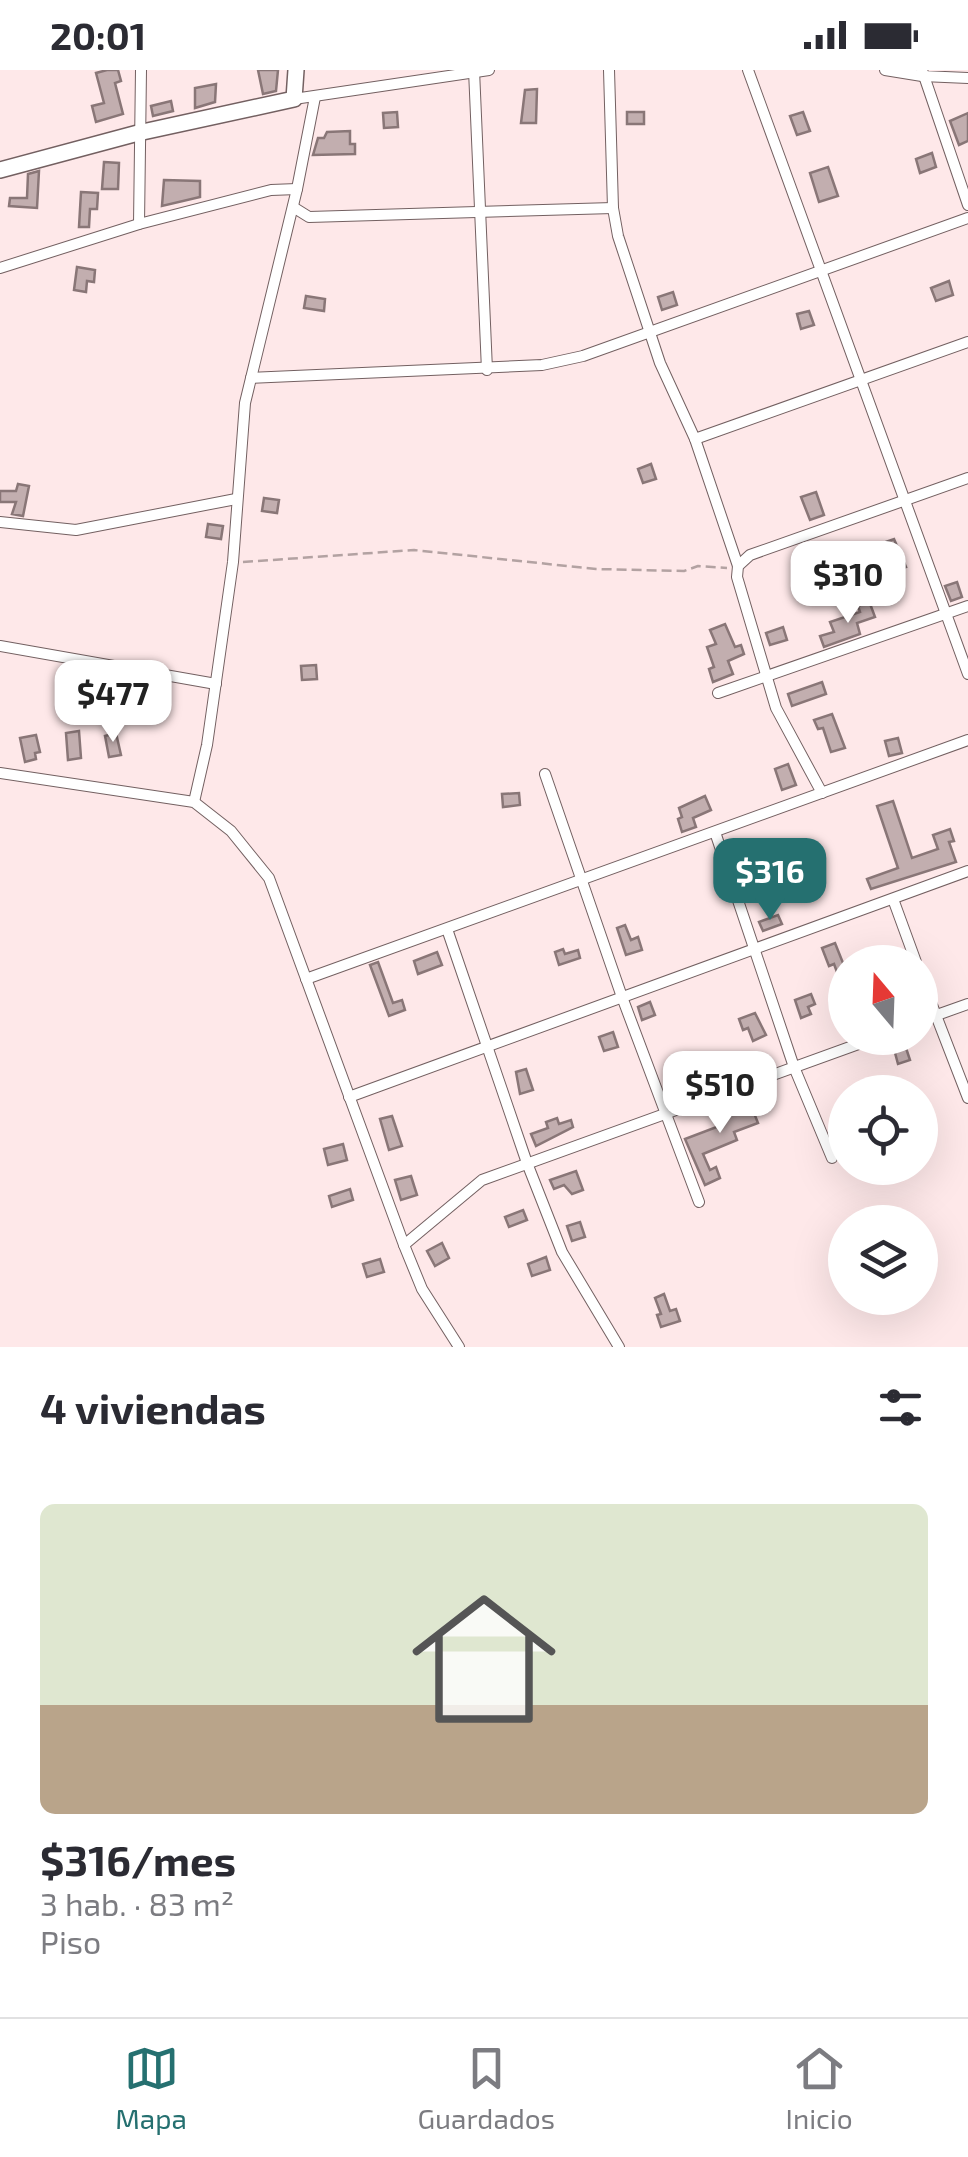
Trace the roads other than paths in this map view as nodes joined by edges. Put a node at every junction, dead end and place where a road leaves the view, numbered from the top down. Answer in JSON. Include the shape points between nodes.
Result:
{"nodes":[{"id":1,"x":141,"y":70,"type":"edge"},
{"id":2,"x":296,"y":70,"type":"edge"},
{"id":3,"x":488,"y":70,"type":"edge"},
{"id":4,"x":609,"y":70,"type":"edge"},
{"id":5,"x":748,"y":70,"type":"edge"},
{"id":6,"x":885,"y":70,"type":"edge"},
{"id":7,"x":474,"y":71,"type":"edge"},
{"id":8,"x":922,"y":73,"type":"edge"},
{"id":9,"x":968,"y":78,"type":"edge"},
{"id":10,"x":315,"y":96,"type":"junction"},
{"id":11,"x":294,"y":99,"type":"junction"},
{"id":12,"x":138,"y":134,"type":"junction"},
{"id":13,"x":0,"y":170,"type":"edge"},
{"id":14,"x":297,"y":190,"type":"junction"},
{"id":15,"x":968,"y":205,"type":"edge"},
{"id":16,"x":292,"y":207,"type":"junction"},
{"id":17,"x":614,"y":208,"type":"junction"},
{"id":18,"x":480,"y":212,"type":"junction"},
{"id":19,"x":968,"y":218,"type":"edge"},
{"id":20,"x":139,"y":224,"type":"junction"},
{"id":21,"x":0,"y":268,"type":"edge"},
{"id":22,"x":820,"y":269,"type":"junction"},
{"id":23,"x":650,"y":331,"type":"junction"},
{"id":24,"x":968,"y":342,"type":"edge"},
{"id":25,"x":488,"y":370,"type":"junction"},
{"id":26,"x":251,"y":378,"type":"junction"},
{"id":27,"x":861,"y":380,"type":"junction"},
{"id":28,"x":695,"y":438,"type":"junction"},
{"id":29,"x":968,"y":478,"type":"edge"},
{"id":30,"x":236,"y":499,"type":"junction"},
{"id":31,"x":904,"y":500,"type":"junction"},
{"id":32,"x":0,"y":522,"type":"edge"},
{"id":33,"x":738,"y":566,"type":"junction"},
{"id":34,"x":968,"y":606,"type":"edge"},
{"id":35,"x":946,"y":614,"type":"junction"},
{"id":36,"x":0,"y":646,"type":"edge"},
{"id":37,"x":968,"y":674,"type":"edge"},
{"id":38,"x":768,"y":676,"type":"junction"},
{"id":39,"x":216,"y":684,"type":"junction"},
{"id":40,"x":718,"y":693,"type":"dead end"},
{"id":41,"x":968,"y":740,"type":"edge"},
{"id":42,"x":0,"y":773,"type":"edge"},
{"id":43,"x":545,"y":774,"type":"dead end"},
{"id":44,"x":822,"y":793,"type":"junction"},
{"id":45,"x":194,"y":802,"type":"junction"},
{"id":46,"x":715,"y":832,"type":"junction"},
{"id":47,"x":968,"y":871,"type":"edge"},
{"id":48,"x":582,"y":880,"type":"junction"},
{"id":49,"x":893,"y":898,"type":"junction"},
{"id":50,"x":448,"y":929,"type":"junction"},
{"id":51,"x":910,"y":945,"type":"edge"},
{"id":52,"x":754,"y":950,"type":"junction"},
{"id":53,"x":306,"y":980,"type":"junction"},
{"id":54,"x":622,"y":997,"type":"junction"},
{"id":55,"x":968,"y":1004,"type":"edge"},
{"id":56,"x":938,"y":1015,"type":"edge"},
{"id":57,"x":938,"y":1023,"type":"edge"},
{"id":58,"x":487,"y":1046,"type":"junction"},
{"id":59,"x":828,"y":1055,"type":"edge"},
{"id":60,"x":794,"y":1067,"type":"junction"},
{"id":61,"x":349,"y":1097,"type":"junction"},
{"id":62,"x":968,"y":1098,"type":"edge"},
{"id":63,"x":665,"y":1114,"type":"junction"},
{"id":64,"x":828,"y":1148,"type":"edge"},
{"id":65,"x":527,"y":1163,"type":"junction"},
{"id":66,"x":700,"y":1202,"type":"dead end"},
{"id":67,"x":404,"y":1245,"type":"junction"},
{"id":68,"x":459,"y":1347,"type":"edge"},
{"id":69,"x":619,"y":1347,"type":"edge"}],
"edges":[{"from":1,"to":12,"type":"street"},
{"from":2,"to":11,"type":"street"},
{"from":3,"to":7,"type":"street"},
{"from":4,"to":17,"type":"street"},
{"from":5,"to":22,"type":"street"},
{"from":6,"to":8,"type":"street"},
{"from":7,"to":10,"type":"street"},
{"from":7,"to":18,"type":"street"},
{"from":8,"to":9,"type":"street"},
{"from":8,"to":15,"type":"street"},
{"from":10,"to":11,"type":"street"},
{"from":10,"to":14,"type":"street"},
{"from":11,"to":12,"type":"street"},
{"from":12,"to":13,"type":"street"},
{"from":12,"to":20,"type":"street"},
{"from":14,"to":16,"type":"street"},
{"from":14,"to":20,"type":"street","via":[[270,190]]},
{"from":16,"to":18,"type":"street","via":[[308,217]]},
{"from":16,"to":26,"type":"street"},
{"from":17,"to":18,"type":"street"},
{"from":17,"to":23,"type":"street"},
{"from":18,"to":25,"type":"street"},
{"from":19,"to":22,"type":"street"},
{"from":20,"to":21,"type":"street"},
{"from":22,"to":23,"type":"street"},
{"from":22,"to":27,"type":"street"},
{"from":23,"to":25,"type":"street","via":[[542,366]]},
{"from":23,"to":28,"type":"street"},
{"from":24,"to":27,"type":"street"},
{"from":25,"to":26,"type":"street"},
{"from":26,"to":30,"type":"street"},
{"from":27,"to":28,"type":"street"},
{"from":27,"to":31,"type":"street"},
{"from":28,"to":33,"type":"street"},
{"from":29,"to":31,"type":"street"},
{"from":30,"to":32,"type":"street","via":[[76,530]]},
{"from":30,"to":39,"type":"street"},
{"from":31,"to":33,"type":"street","via":[[750,555]]},
{"from":31,"to":35,"type":"street"},
{"from":33,"to":38,"type":"street"},
{"from":34,"to":35,"type":"street"},
{"from":35,"to":37,"type":"street"},
{"from":35,"to":38,"type":"street"},
{"from":36,"to":39,"type":"street"},
{"from":38,"to":40,"type":"street"},
{"from":38,"to":44,"type":"street","via":[[776,708]]},
{"from":39,"to":45,"type":"street"},
{"from":41,"to":44,"type":"street"},
{"from":42,"to":45,"type":"street"},
{"from":43,"to":48,"type":"street"},
{"from":44,"to":46,"type":"street"},
{"from":45,"to":53,"type":"street","via":[[230,831],[269,878]]},
{"from":46,"to":48,"type":"street"},
{"from":46,"to":52,"type":"street"},
{"from":47,"to":49,"type":"street"},
{"from":48,"to":50,"type":"street"},
{"from":48,"to":54,"type":"street"},
{"from":49,"to":51,"type":"street"},
{"from":49,"to":52,"type":"street"},
{"from":50,"to":53,"type":"street"},
{"from":50,"to":58,"type":"street"},
{"from":52,"to":54,"type":"street"},
{"from":52,"to":60,"type":"street"},
{"from":53,"to":61,"type":"street"},
{"from":54,"to":58,"type":"street"},
{"from":54,"to":63,"type":"street"},
{"from":55,"to":56,"type":"street"},
{"from":57,"to":62,"type":"street"},
{"from":58,"to":61,"type":"street"},
{"from":58,"to":65,"type":"street"},
{"from":59,"to":60,"type":"street"},
{"from":60,"to":63,"type":"street"},
{"from":60,"to":64,"type":"street"},
{"from":61,"to":67,"type":"street"},
{"from":63,"to":65,"type":"street"},
{"from":63,"to":66,"type":"street"},
{"from":65,"to":67,"type":"street","via":[[482,1180]]},
{"from":65,"to":69,"type":"street","via":[[562,1252]]},
{"from":67,"to":68,"type":"street"}]}
